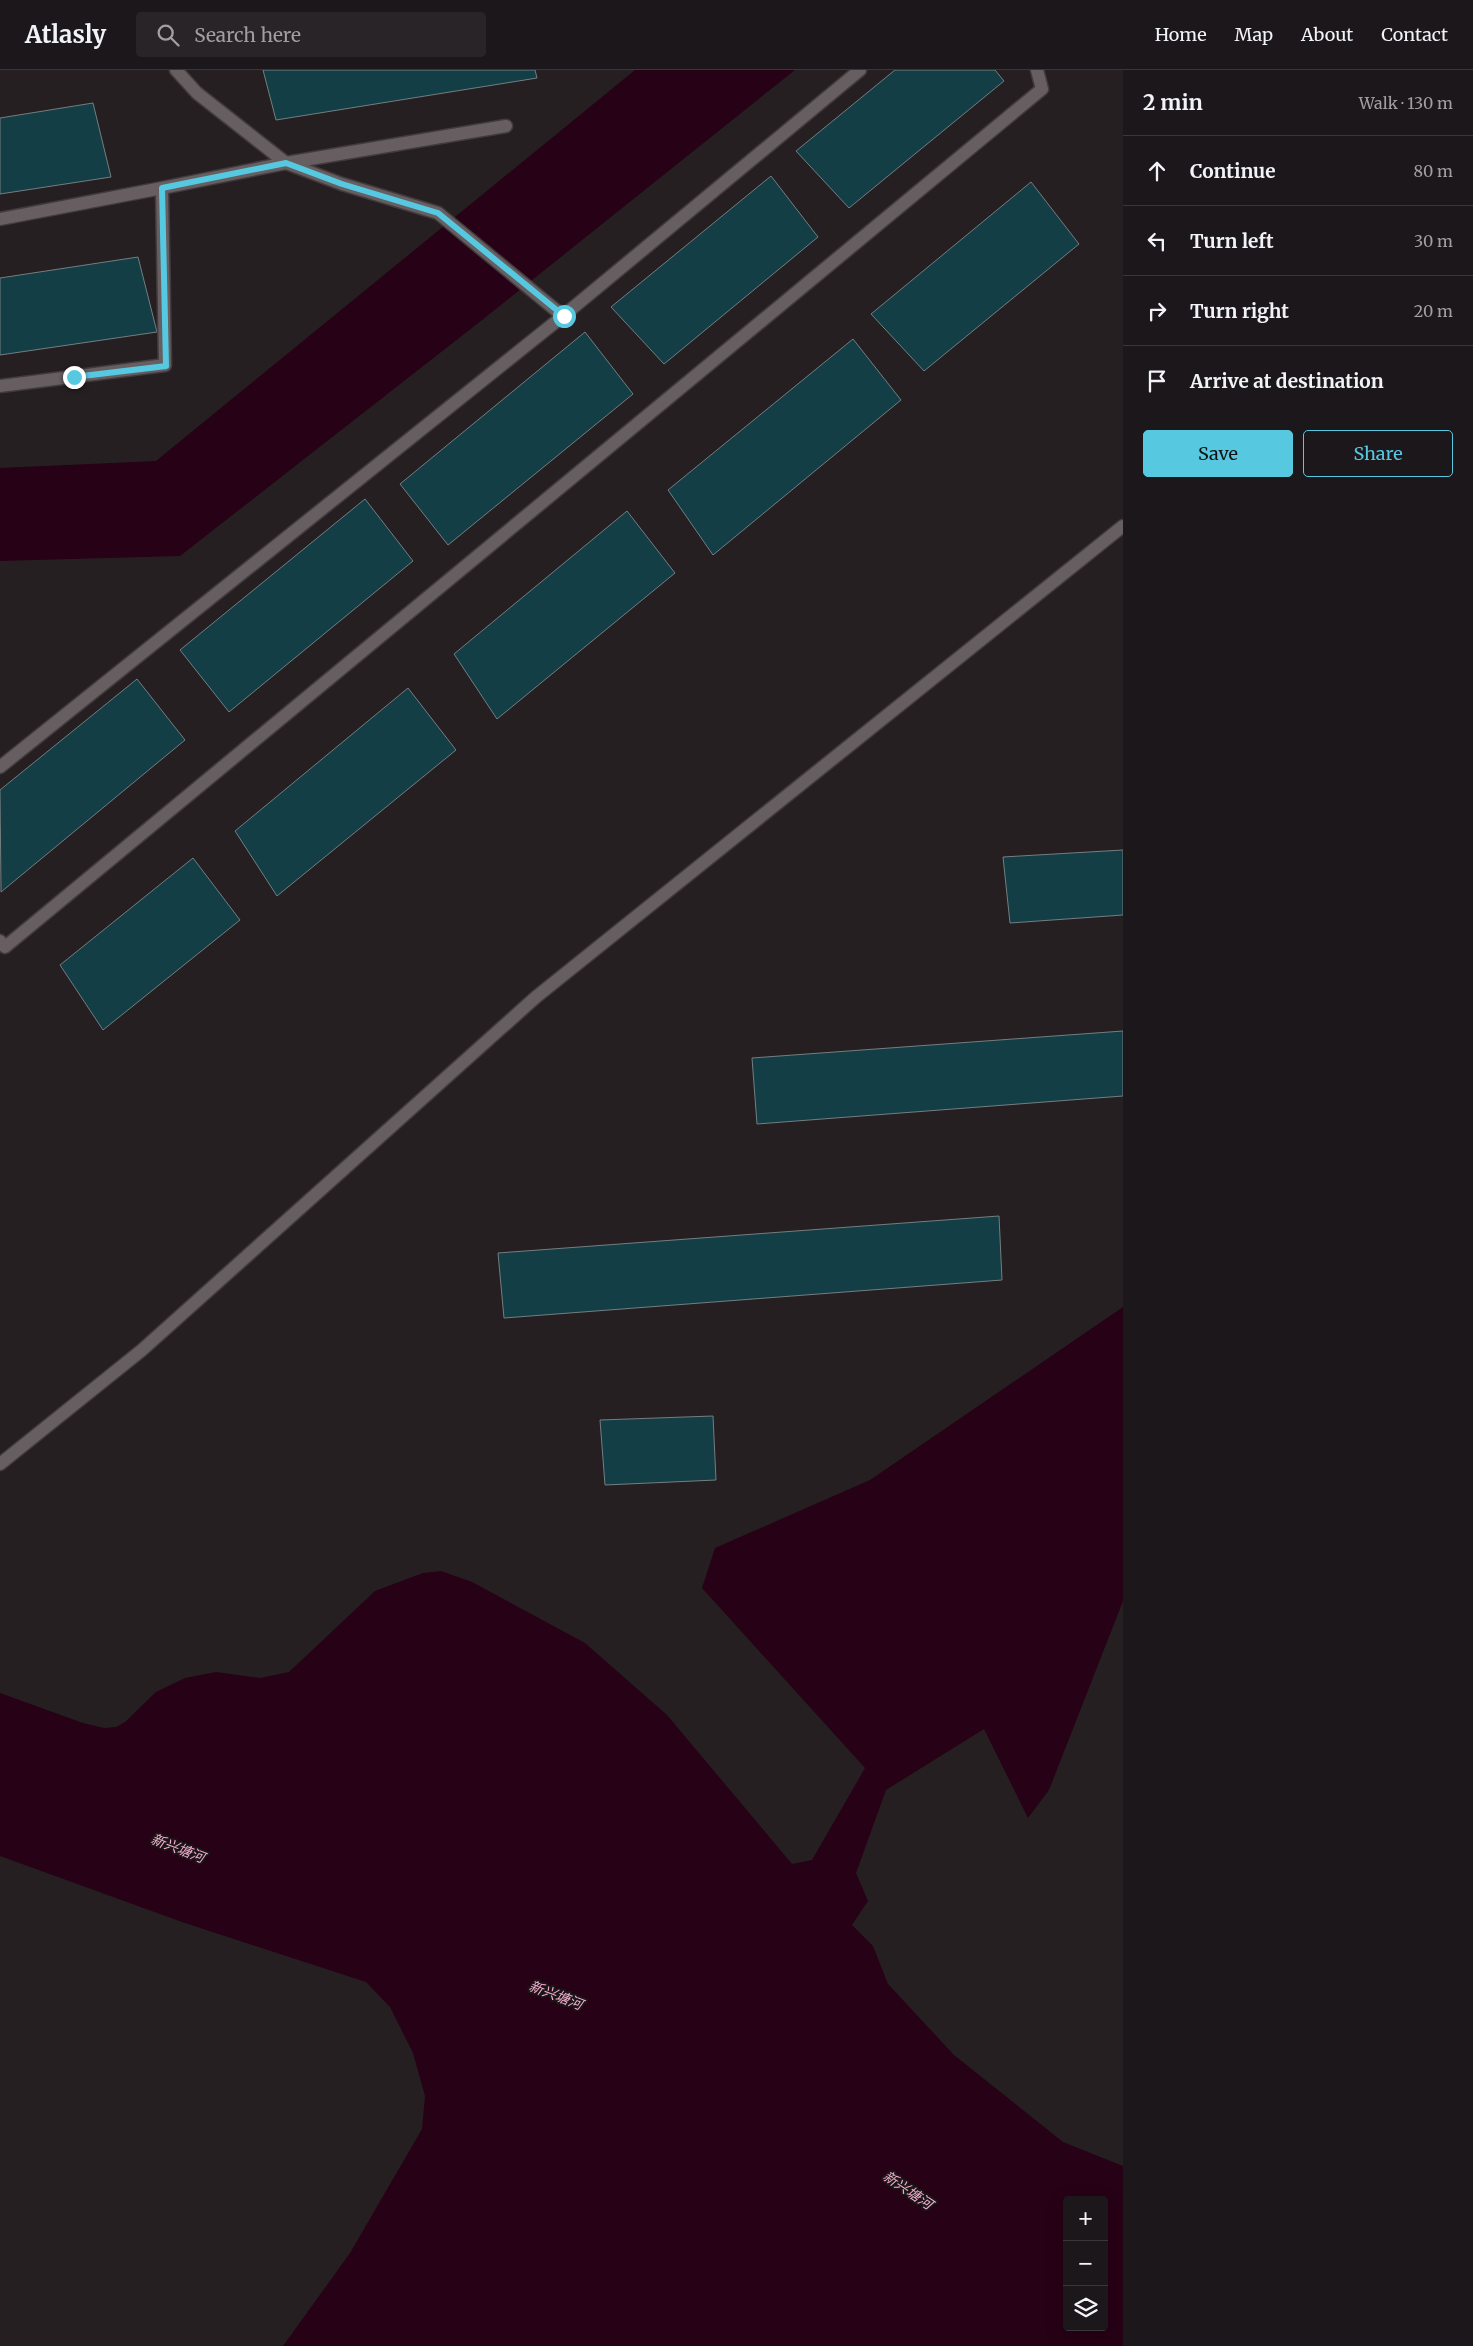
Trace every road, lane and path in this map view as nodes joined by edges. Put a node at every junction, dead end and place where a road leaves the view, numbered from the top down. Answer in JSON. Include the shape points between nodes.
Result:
{"nodes":[{"id":1,"x":176,"y":70,"type":"edge"},
{"id":2,"x":860,"y":70,"type":"edge"},
{"id":3,"x":1037,"y":70,"type":"edge"},
{"id":4,"x":506,"y":126,"type":"dead end"},
{"id":5,"x":286,"y":163,"type":"junction"},
{"id":6,"x":162,"y":188,"type":"junction"},
{"id":7,"x":0,"y":220,"type":"edge"},
{"id":8,"x":564,"y":316,"type":"junction"},
{"id":9,"x":0,"y":386,"type":"edge"},
{"id":10,"x":1123,"y":526,"type":"edge"},
{"id":11,"x":0,"y":767,"type":"edge"},
{"id":12,"x":0,"y":940,"type":"edge"},
{"id":13,"x":0,"y":1464,"type":"edge"}],
"edges":[{"from":1,"to":5,"type":"street","via":[[197,92]]},
{"from":2,"to":8,"type":"street"},
{"from":3,"to":12,"type":"street","via":[[1042,89],[5,947]]},
{"from":4,"to":5,"type":"street"},
{"from":5,"to":6,"type":"street"},
{"from":5,"to":8,"type":"street","via":[[438,213]]},
{"from":6,"to":7,"type":"street"},
{"from":6,"to":9,"type":"street","via":[[166,366]]},
{"from":8,"to":11,"type":"street"},
{"from":10,"to":13,"type":"street","via":[[536,997],[142,1350]]}]}
